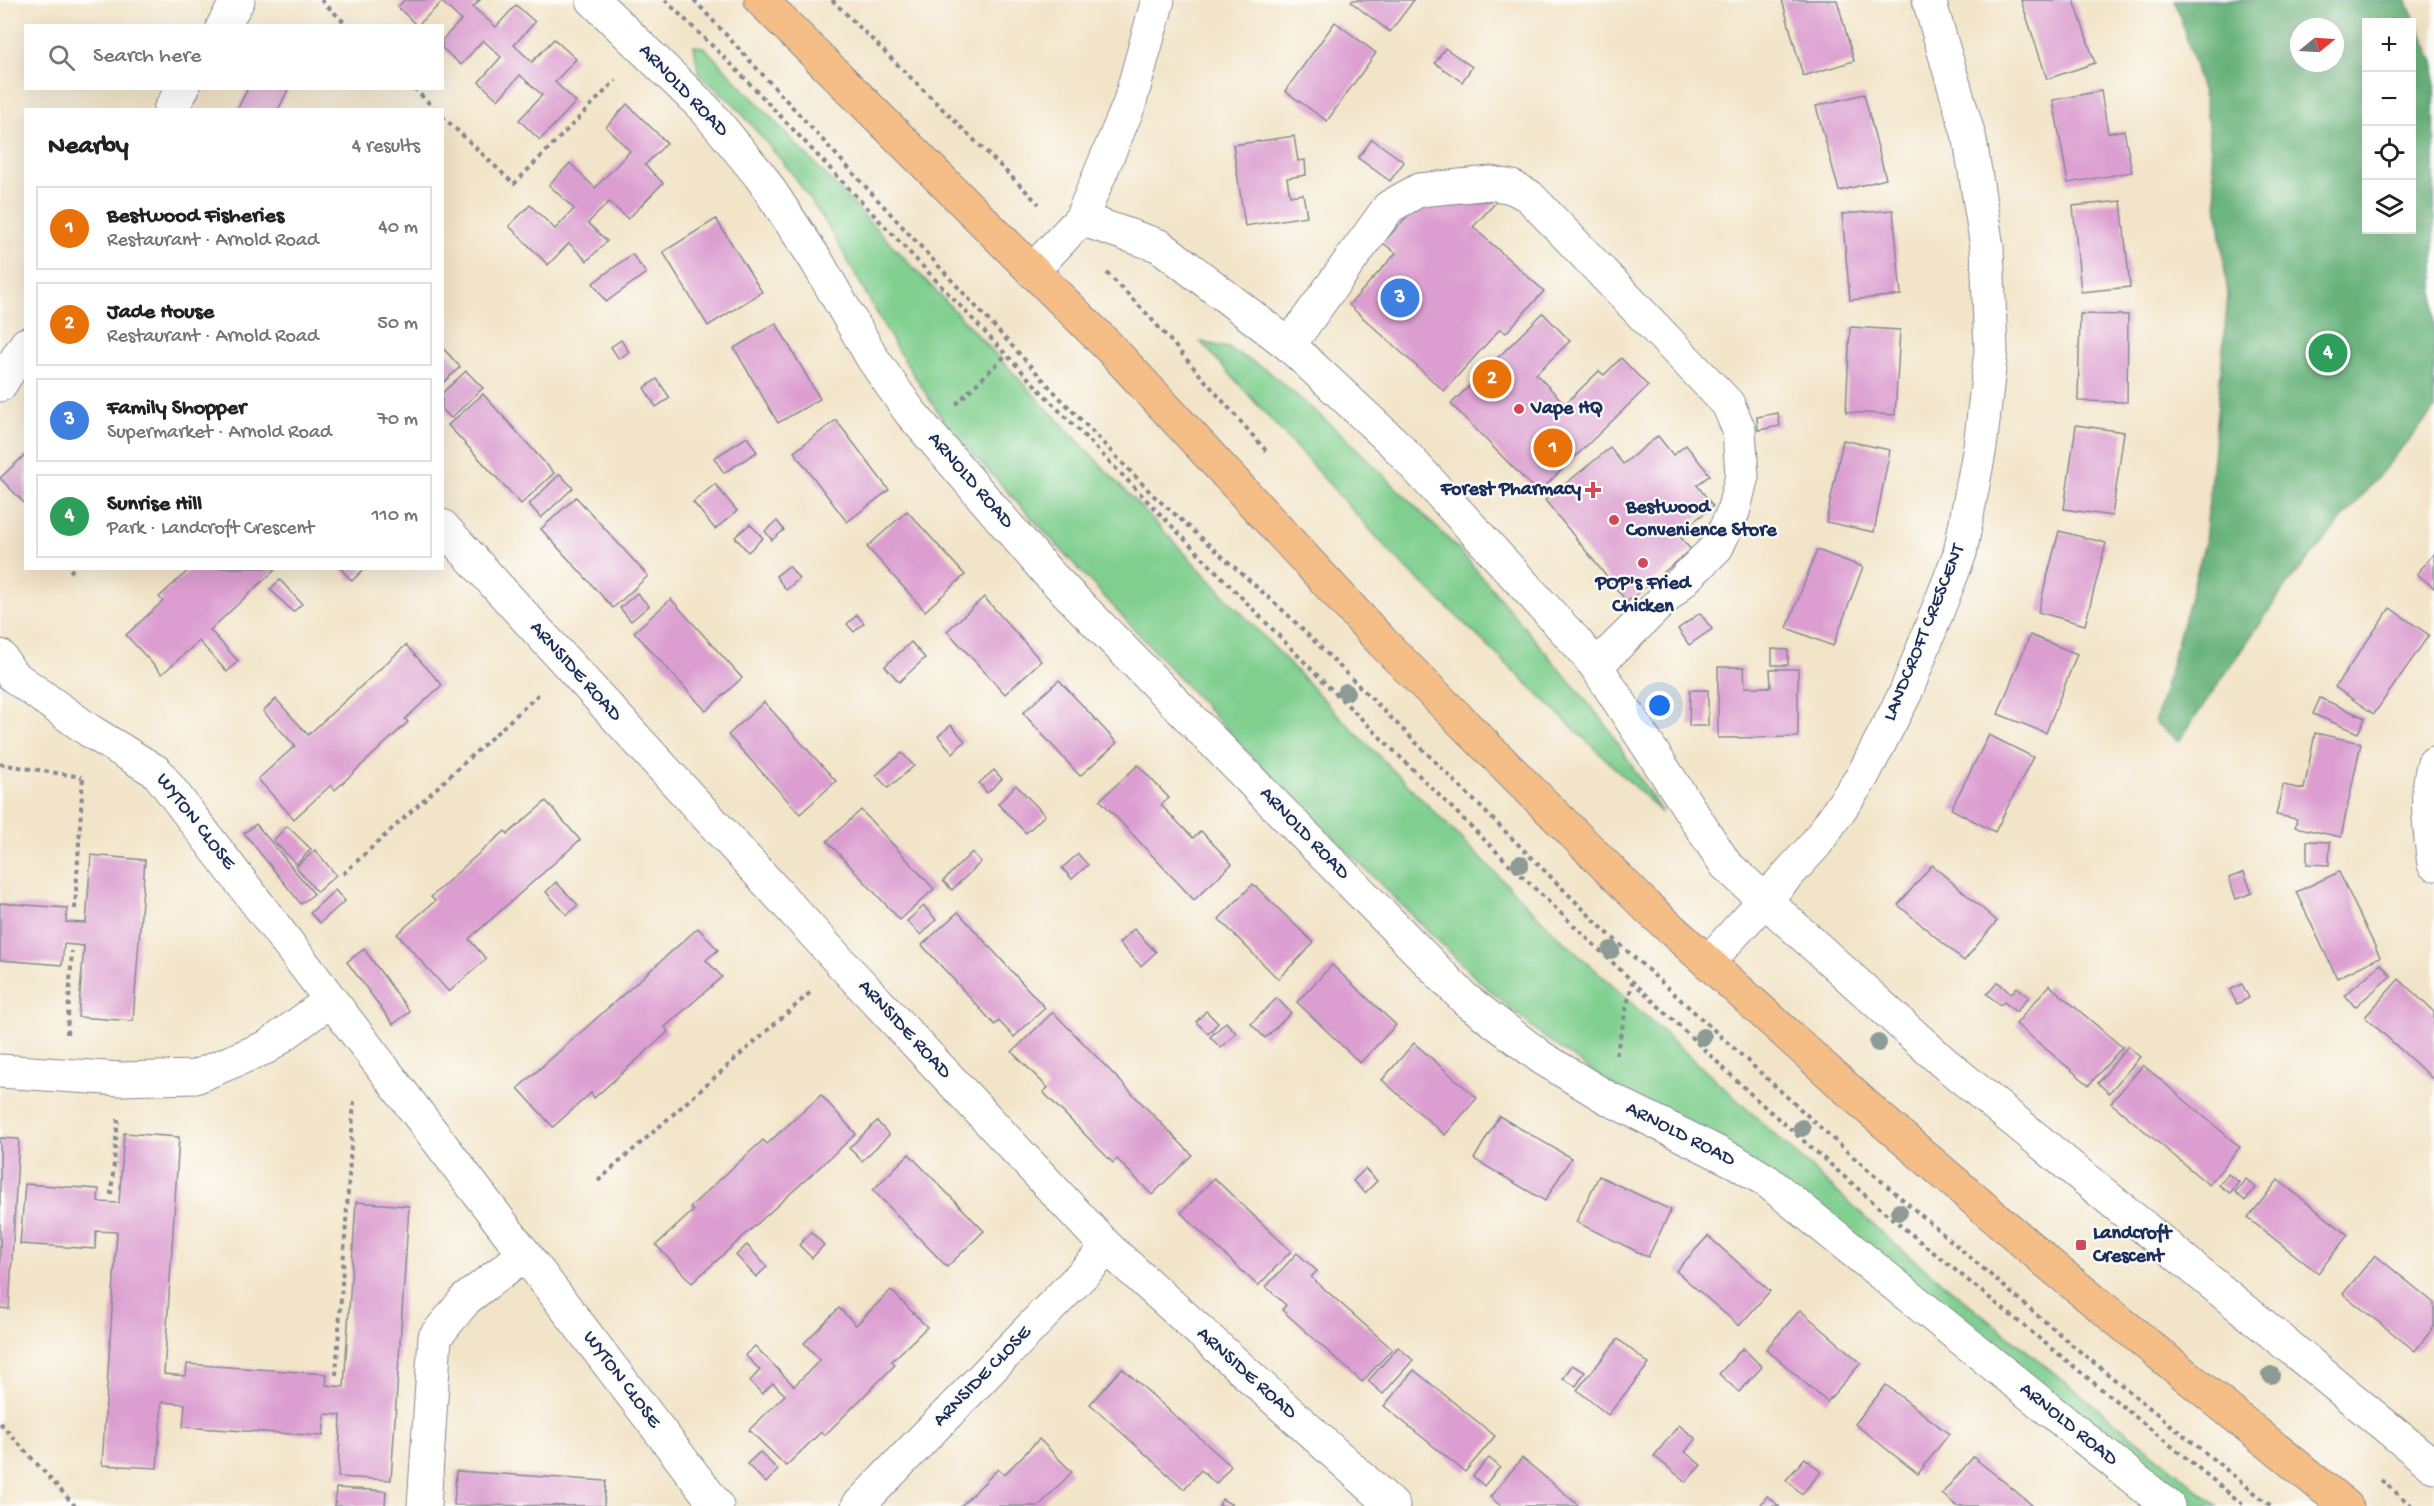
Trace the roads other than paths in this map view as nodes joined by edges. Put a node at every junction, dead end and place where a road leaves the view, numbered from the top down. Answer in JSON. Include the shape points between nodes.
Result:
{"nodes":[{"id":1,"x":238,"y":0,"type":"edge"},
{"id":2,"x":593,"y":0,"type":"edge"},
{"id":3,"x":761,"y":0,"type":"edge"},
{"id":4,"x":1158,"y":0,"type":"edge"},
{"id":5,"x":1929,"y":0,"type":"edge"},
{"id":6,"x":224,"y":24,"type":"edge"},
{"id":7,"x":182,"y":90,"type":"edge"},
{"id":8,"x":171,"y":108,"type":"edge"},
{"id":9,"x":1074,"y":226,"type":"junction"},
{"id":10,"x":1032,"y":271,"type":"junction"},
{"id":11,"x":1289,"y":345,"type":"junction"},
{"id":12,"x":24,"y":347,"type":"edge"},
{"id":13,"x":0,"y":385,"type":"edge"},
{"id":14,"x":444,"y":528,"type":"edge"},
{"id":15,"x":0,"y":656,"type":"edge"},
{"id":16,"x":1596,"y":666,"type":"junction"},
{"id":17,"x":2434,"y":763,"type":"edge"},
{"id":18,"x":2434,"y":864,"type":"edge"},
{"id":19,"x":1765,"y":901,"type":"junction"},
{"id":20,"x":1708,"y":962,"type":"junction"},
{"id":21,"x":331,"y":1000,"type":"junction"},
{"id":22,"x":0,"y":1071,"type":"edge"},
{"id":23,"x":1108,"y":1248,"type":"junction"},
{"id":24,"x":525,"y":1254,"type":"junction"},
{"id":25,"x":2434,"y":1466,"type":"edge"},
{"id":26,"x":1377,"y":1501,"type":"edge"},
{"id":27,"x":712,"y":1504,"type":"edge"},
{"id":28,"x":424,"y":1506,"type":"edge"},
{"id":29,"x":858,"y":1506,"type":"edge"},
{"id":30,"x":2168,"y":1506,"type":"edge"},
{"id":31,"x":2346,"y":1506,"type":"edge"}],
"edges":[{"from":1,"to":6,"type":"street"},
{"from":2,"to":30,"type":"street","name":"ARNOLD ROAD","via":[[706,110],[761,177],[910,412],[1047,572],[1465,999],[1542,1058],[1606,1097],[1767,1180]]},
{"from":3,"to":10,"type":"main road"},
{"from":4,"to":9,"type":"street","via":[[1129,105]]},
{"from":5,"to":19,"type":"street","name":"LANDCROFT CRESCENT","via":[[1970,140],[1987,247],[1991,351],[1980,447],[1960,553],[1906,692],[1862,777],[1815,845]]},
{"from":7,"to":8,"type":"street"},
{"from":9,"to":10,"type":"street"},
{"from":9,"to":11,"type":"street","via":[[1160,246]]},
{"from":10,"to":20,"type":"main road","via":[[1111,349],[1382,642],[1648,908]]},
{"from":11,"to":16,"type":"street","via":[[1396,445]]},
{"from":11,"to":16,"type":"street","via":[[1389,207],[1419,190],[1491,183],[1512,187],[1528,196],[1637,307],[1728,404],[1739,430],[1742,476],[1733,512],[1717,547]]},
{"from":12,"to":13,"type":"street"},
{"from":14,"to":23,"type":"street","name":"ARNSIDE ROAD"},
{"from":15,"to":21,"type":"street","name":"WYTON CLOSE","via":[[12,675],[90,731],[157,772]]},
{"from":16,"to":19,"type":"street","via":[[1726,866]]},
{"from":17,"to":18,"type":"street","via":[[2428,818]]},
{"from":19,"to":20,"type":"street","name":"LANDCROFT CRESCENT"},
{"from":19,"to":25,"type":"street","via":[[1943,1062]]},
{"from":20,"to":31,"type":"main road","via":[[2055,1269]]},
{"from":21,"to":22,"type":"street","via":[[267,1047],[195,1077],[121,1079]]},
{"from":21,"to":24,"type":"street","name":"WYTON CLOSE"},
{"from":23,"to":26,"type":"street","name":"ARNSIDE ROAD"},
{"from":23,"to":29,"type":"street","name":"ARNSIDE CLOSE"},
{"from":24,"to":27,"type":"street","name":"WYTON CLOSE"},
{"from":24,"to":28,"type":"street","via":[[466,1299],[435,1337]]}]}
